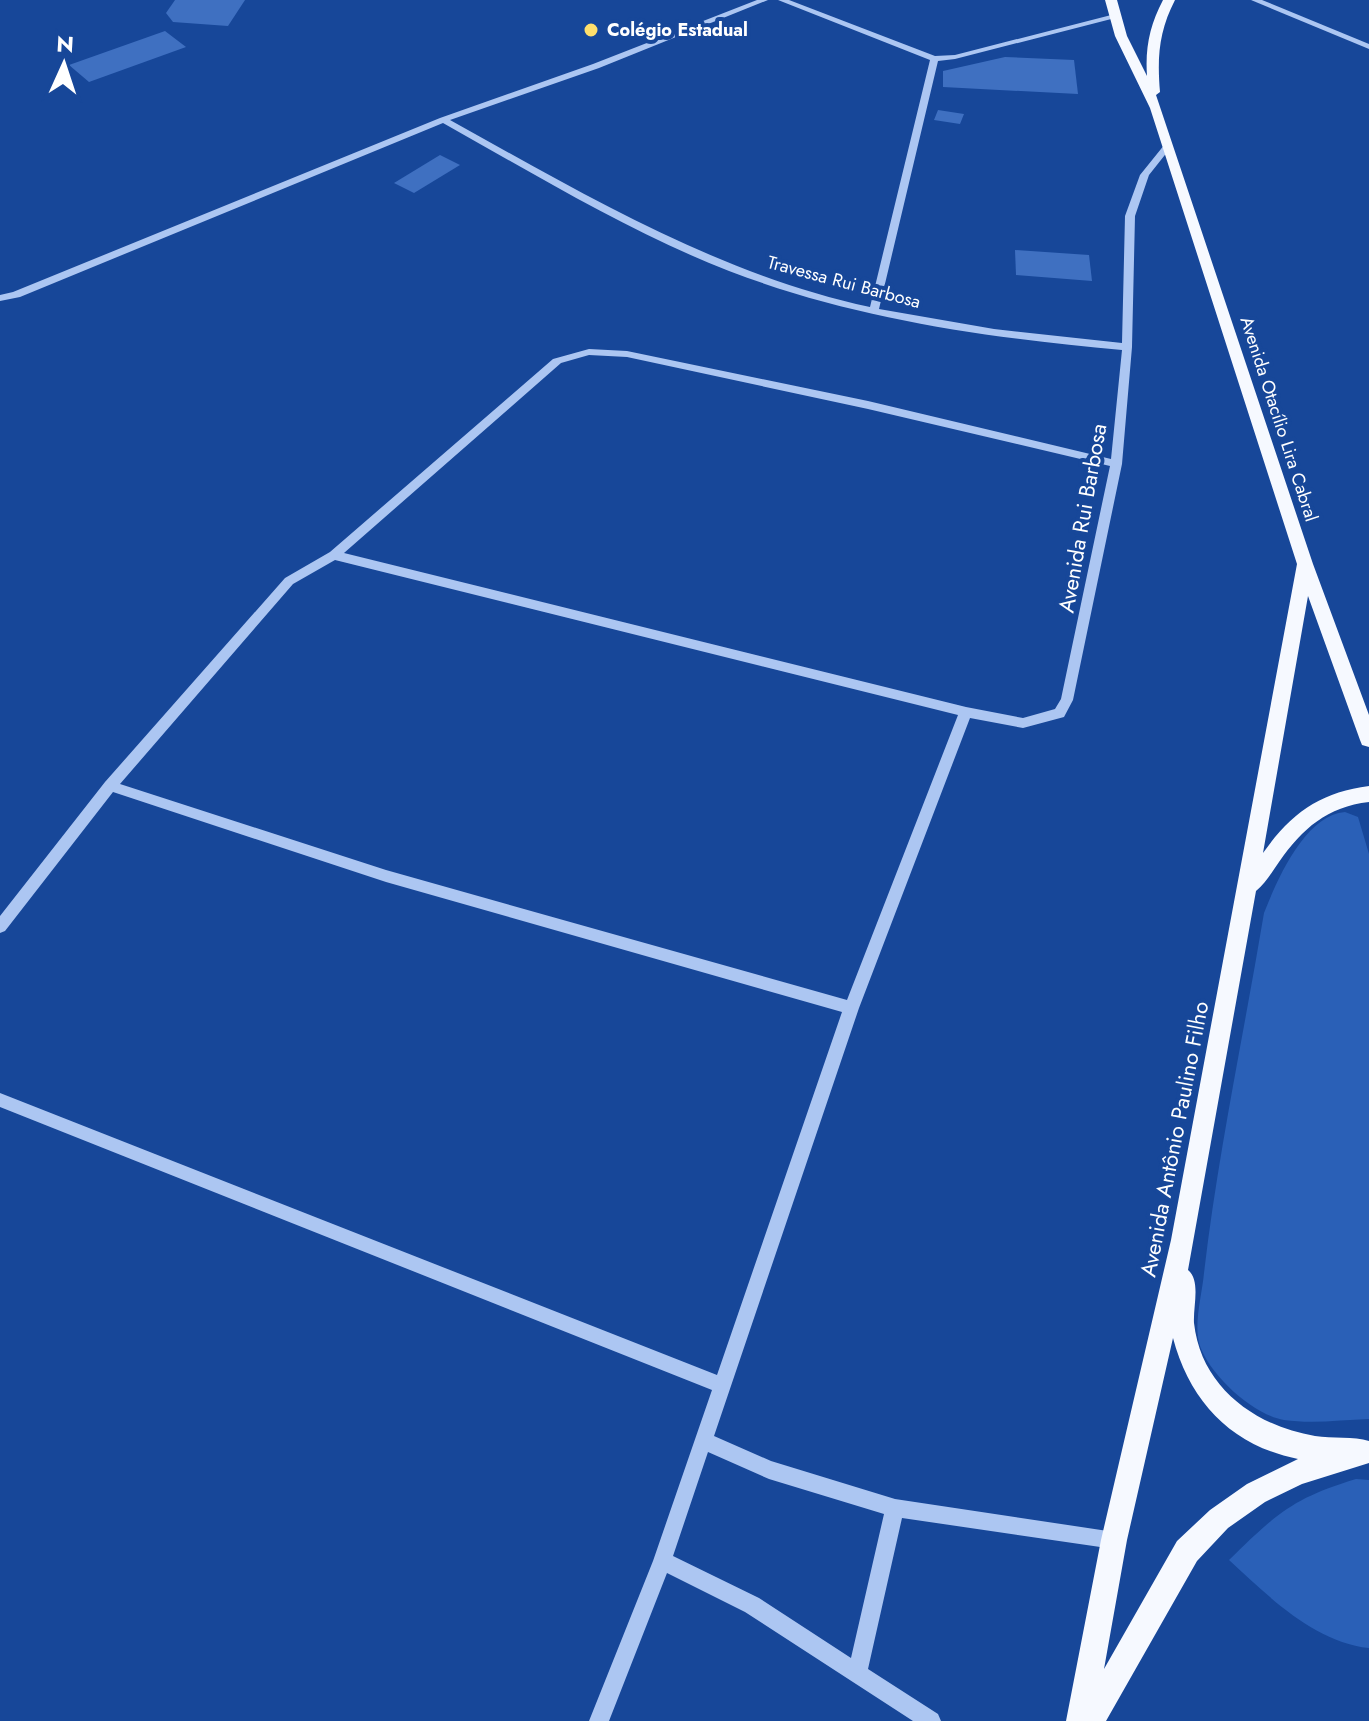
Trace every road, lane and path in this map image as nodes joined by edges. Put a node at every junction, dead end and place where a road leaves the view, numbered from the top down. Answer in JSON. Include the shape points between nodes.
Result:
{"nodes":[{"id":1,"x":764,"y":0,"type":"edge"},
{"id":2,"x":782,"y":0,"type":"edge"},
{"id":3,"x":1111,"y":0,"type":"edge"},
{"id":4,"x":1169,"y":0,"type":"edge"},
{"id":5,"x":1255,"y":0,"type":"edge"},
{"id":6,"x":1116,"y":15,"type":"junction"},
{"id":7,"x":1369,"y":47,"type":"edge"},
{"id":8,"x":934,"y":59,"type":"junction"},
{"id":9,"x":1156,"y":108,"type":"junction"},
{"id":10,"x":443,"y":120,"type":"junction"},
{"id":11,"x":1168,"y":146,"type":"junction"},
{"id":12,"x":0,"y":298,"type":"edge"},
{"id":13,"x":874,"y":310,"type":"junction"},
{"id":14,"x":1127,"y":347,"type":"junction"},
{"id":15,"x":1116,"y":464,"type":"junction"},
{"id":16,"x":334,"y":555,"type":"junction"},
{"id":17,"x":1305,"y":564,"type":"junction"},
{"id":18,"x":966,"y":712,"type":"junction"},
{"id":19,"x":1369,"y":740,"type":"edge"},
{"id":20,"x":110,"y":786,"type":"junction"},
{"id":21,"x":1369,"y":794,"type":"edge"},
{"id":22,"x":1247,"y":892,"type":"junction"},
{"id":23,"x":0,"y":927,"type":"edge"},
{"id":24,"x":851,"y":1008,"type":"junction"},
{"id":25,"x":0,"y":1100,"type":"edge"},
{"id":26,"x":1183,"y":1240,"type":"junction"},
{"id":27,"x":721,"y":1385,"type":"junction"},
{"id":28,"x":703,"y":1440,"type":"junction"},
{"id":29,"x":1366,"y":1452,"type":"edge"},
{"id":30,"x":895,"y":1508,"type":"junction"},
{"id":31,"x":1114,"y":1540,"type":"junction"},
{"id":32,"x":662,"y":1561,"type":"junction"},
{"id":33,"x":857,"y":1675,"type":"junction"},
{"id":34,"x":599,"y":1721,"type":"edge"},
{"id":35,"x":931,"y":1721,"type":"edge"},
{"id":36,"x":1080,"y":1721,"type":"edge"},
{"id":37,"x":1090,"y":1721,"type":"edge"}],
"edges":[{"from":1,"to":10,"type":"street"},
{"from":2,"to":8,"type":"street"},
{"from":3,"to":6,"type":"main road"},
{"from":4,"to":9,"type":"main road","name":"Avenida Otacílio Lira Cabral","via":[[1149,55]]},
{"from":5,"to":7,"type":"street"},
{"from":6,"to":8,"type":"street"},
{"from":6,"to":9,"type":"main road","name":"Avenida Otacílio Lira Cabral"},
{"from":8,"to":13,"type":"street"},
{"from":9,"to":11,"type":"main road","name":"Avenida Otacílio Lira Cabral"},
{"from":10,"to":12,"type":"street"},
{"from":10,"to":13,"type":"street","name":"Travessa Rui Barbosa","via":[[677,244],[775,283]]},
{"from":11,"to":14,"type":"street","name":"Avenida Rui Barbosa","via":[[1145,175],[1130,216]]},
{"from":11,"to":17,"type":"main road","name":"Avenida Otacílio Lira Cabral"},
{"from":13,"to":14,"type":"street","name":"Travessa Rui Barbosa","via":[[969,329]]},
{"from":14,"to":15,"type":"street","name":"Avenida Rui Barbosa"},
{"from":15,"to":16,"type":"street","via":[[672,363],[589,352],[557,361]]},
{"from":15,"to":18,"type":"street","name":"Avenida Rui Barbosa","via":[[1067,700],[1059,713],[1023,723]]},
{"from":16,"to":18,"type":"street","name":"Avenida Rui Barbosa"},
{"from":16,"to":20,"type":"street","via":[[289,581]]},
{"from":17,"to":19,"type":"main road","name":"Avenida Otacílio Lira Cabral"},
{"from":17,"to":22,"type":"main road","name":"Avenida Antônio Paulino Filho"},
{"from":18,"to":24,"type":"street"},
{"from":20,"to":23,"type":"street"},
{"from":20,"to":24,"type":"street","via":[[244,834]]},
{"from":21,"to":22,"type":"main road","via":[[1343,796],[1304,817]]},
{"from":22,"to":26,"type":"main road","name":"Avenida Antônio Paulino Filho"},
{"from":24,"to":27,"type":"street"},
{"from":25,"to":27,"type":"street"},
{"from":26,"to":29,"type":"main road","via":[[1182,1325],[1190,1361],[1215,1402],[1237,1421],[1283,1444]]},
{"from":26,"to":31,"type":"main road","name":"Avenida Antônio Paulino Filho"},
{"from":27,"to":28,"type":"street"},
{"from":28,"to":30,"type":"street","via":[[769,1470]]},
{"from":28,"to":32,"type":"street"},
{"from":29,"to":37,"type":"main road","via":[[1298,1472],[1219,1519],[1187,1551]]},
{"from":30,"to":31,"type":"street"},
{"from":30,"to":33,"type":"street"},
{"from":31,"to":36,"type":"main road","name":"Avenida Antônio Paulino Filho"},
{"from":32,"to":33,"type":"street","via":[[752,1605]]},
{"from":32,"to":34,"type":"street"},
{"from":33,"to":35,"type":"street"}]}
